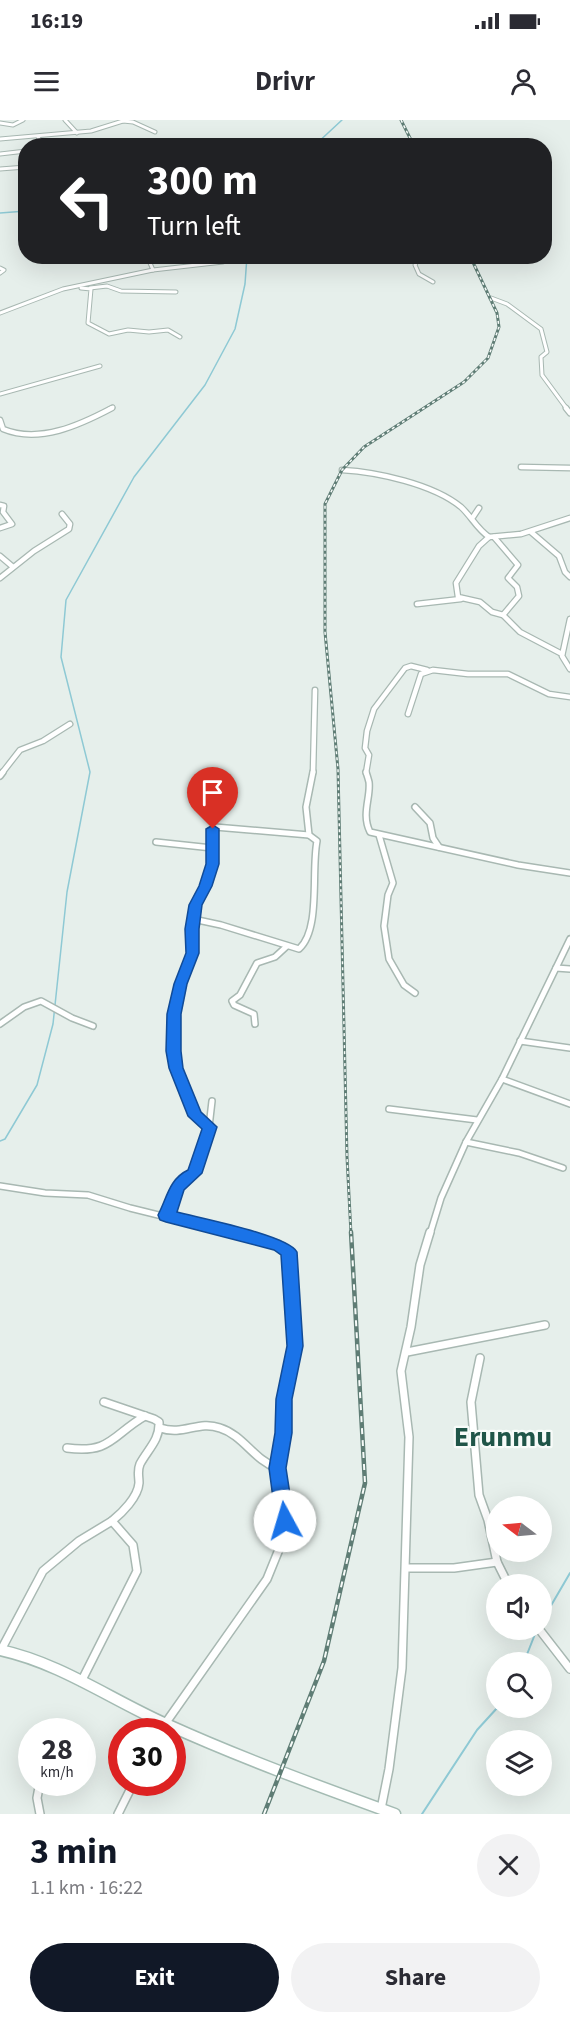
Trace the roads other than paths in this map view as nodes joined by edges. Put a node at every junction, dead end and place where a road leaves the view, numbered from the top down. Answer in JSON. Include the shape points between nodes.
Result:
{"nodes":[{"id":1,"x":23,"y":120,"type":"edge"},
{"id":2,"x":65,"y":120,"type":"edge"},
{"id":3,"x":124,"y":120,"type":"edge"},
{"id":4,"x":0,"y":123,"type":"edge"},
{"id":5,"x":84,"y":132,"type":"junction"},
{"id":6,"x":155,"y":132,"type":"dead end"},
{"id":7,"x":77,"y":133,"type":"junction"},
{"id":8,"x":38,"y":137,"type":"joint"},
{"id":9,"x":18,"y":138,"type":"edge"},
{"id":10,"x":19,"y":138,"type":"edge"},
{"id":11,"x":85,"y":138,"type":"edge"},
{"id":12,"x":0,"y":139,"type":"edge"},
{"id":13,"x":18,"y":152,"type":"edge"},
{"id":14,"x":0,"y":154,"type":"edge"},
{"id":15,"x":18,"y":168,"type":"edge"},
{"id":16,"x":0,"y":169,"type":"edge"},
{"id":17,"x":150,"y":264,"type":"edge"},
{"id":18,"x":206,"y":264,"type":"edge"},
{"id":19,"x":416,"y":264,"type":"edge"},
{"id":20,"x":153,"y":270,"type":"junction"},
{"id":21,"x":433,"y":282,"type":"dead end"},
{"id":22,"x":73,"y":288,"type":"junction"},
{"id":23,"x":90,"y":288,"type":"junction"},
{"id":24,"x":176,"y":292,"type":"dead end"},
{"id":25,"x":491,"y":298,"type":"dead end"},
{"id":26,"x":0,"y":313,"type":"edge"},
{"id":27,"x":180,"y":337,"type":"dead end"},
{"id":28,"x":100,"y":366,"type":"dead end"},
{"id":29,"x":0,"y":394,"type":"edge"},
{"id":30,"x":113,"y":407,"type":"dead end"},
{"id":31,"x":570,"y":413,"type":"edge"},
{"id":32,"x":1,"y":422,"type":"edge"},
{"id":33,"x":521,"y":468,"type":"dead end"},
{"id":34,"x":570,"y":468,"type":"edge"},
{"id":35,"x":342,"y":470,"type":"dead end"},
{"id":36,"x":0,"y":506,"type":"edge"},
{"id":37,"x":479,"y":508,"type":"dead end"},
{"id":38,"x":62,"y":514,"type":"dead end"},
{"id":39,"x":473,"y":517,"type":"junction"},
{"id":40,"x":570,"y":518,"type":"edge"},
{"id":41,"x":0,"y":528,"type":"edge"},
{"id":42,"x":531,"y":532,"type":"junction"},
{"id":43,"x":492,"y":537,"type":"junction"},
{"id":44,"x":0,"y":556,"type":"edge"},
{"id":45,"x":13,"y":567,"type":"junction"},
{"id":46,"x":570,"y":577,"type":"edge"},
{"id":47,"x":0,"y":578,"type":"edge"},
{"id":48,"x":462,"y":599,"type":"junction"},
{"id":49,"x":417,"y":604,"type":"dead end"},
{"id":50,"x":503,"y":615,"type":"junction"},
{"id":51,"x":570,"y":619,"type":"edge"},
{"id":52,"x":562,"y":654,"type":"junction"},
{"id":53,"x":570,"y":669,"type":"edge"},
{"id":54,"x":427,"y":670,"type":"junction"},
{"id":55,"x":315,"y":690,"type":"dead end"},
{"id":56,"x":570,"y":697,"type":"edge"},
{"id":57,"x":408,"y":714,"type":"dead end"},
{"id":58,"x":70,"y":724,"type":"dead end"},
{"id":59,"x":0,"y":776,"type":"edge"},
{"id":60,"x":415,"y":807,"type":"dead end"},
{"id":61,"x":309,"y":835,"type":"junction"},
{"id":62,"x":379,"y":835,"type":"junction"},
{"id":63,"x":156,"y":842,"type":"dead end"},
{"id":64,"x":212,"y":848,"type":"junction"},
{"id":65,"x":440,"y":848,"type":"junction"},
{"id":66,"x":570,"y":873,"type":"edge"},
{"id":67,"x":193,"y":920,"type":"junction"},
{"id":68,"x":570,"y":939,"type":"edge"},
{"id":69,"x":287,"y":946,"type":"junction"},
{"id":70,"x":556,"y":968,"type":"junction"},
{"id":71,"x":570,"y":969,"type":"edge"},
{"id":72,"x":415,"y":993,"type":"dead end"},
{"id":73,"x":0,"y":1024,"type":"edge"},
{"id":74,"x":255,"y":1024,"type":"dead end"},
{"id":75,"x":93,"y":1026,"type":"dead end"},
{"id":76,"x":520,"y":1041,"type":"junction"},
{"id":77,"x":570,"y":1048,"type":"edge"},
{"id":78,"x":502,"y":1079,"type":"junction"},
{"id":79,"x":212,"y":1101,"type":"dead end"},
{"id":80,"x":570,"y":1104,"type":"edge"},
{"id":81,"x":389,"y":1109,"type":"dead end"},
{"id":82,"x":477,"y":1120,"type":"junction"},
{"id":83,"x":210,"y":1127,"type":"junction"},
{"id":84,"x":466,"y":1142,"type":"junction"},
{"id":85,"x":563,"y":1168,"type":"dead end"},
{"id":86,"x":0,"y":1186,"type":"edge"},
{"id":87,"x":166,"y":1215,"type":"junction"},
{"id":88,"x":545,"y":1324,"type":"dead end"},
{"id":89,"x":407,"y":1352,"type":"junction"},
{"id":90,"x":480,"y":1358,"type":"dead end"},
{"id":91,"x":104,"y":1402,"type":"dead end"},
{"id":92,"x":145,"y":1416,"type":"junction"},
{"id":93,"x":160,"y":1428,"type":"junction"},
{"id":94,"x":67,"y":1448,"type":"dead end"},
{"id":95,"x":277,"y":1468,"type":"junction"},
{"id":96,"x":486,"y":1512,"type":"edge"},
{"id":97,"x":112,"y":1521,"type":"junction"},
{"id":98,"x":497,"y":1562,"type":"joint"},
{"id":99,"x":406,"y":1568,"type":"junction"},
{"id":100,"x":503,"y":1574,"type":"edge"},
{"id":101,"x":548,"y":1640,"type":"edge"},
{"id":102,"x":0,"y":1650,"type":"edge"},
{"id":103,"x":570,"y":1669,"type":"edge"},
{"id":104,"x":81,"y":1682,"type":"junction"},
{"id":105,"x":146,"y":1718,"type":"edge"},
{"id":106,"x":168,"y":1718,"type":"edge"},
{"id":107,"x":186,"y":1736,"type":"edge"},
{"id":108,"x":37,"y":1796,"type":"edge"},
{"id":109,"x":127,"y":1796,"type":"edge"},
{"id":110,"x":381,"y":1809,"type":"junction"},
{"id":111,"x":40,"y":1814,"type":"edge"},
{"id":112,"x":118,"y":1814,"type":"edge"},
{"id":113,"x":395,"y":1814,"type":"edge"}],
"edges":[{"from":1,"to":4,"type":"street","via":[[13,125]]},
{"from":2,"to":7,"type":"street"},
{"from":3,"to":5,"type":"street"},
{"from":3,"to":6,"type":"street"},
{"from":5,"to":7,"type":"street"},
{"from":5,"to":11,"type":"street"},
{"from":7,"to":8,"type":"street"},
{"from":8,"to":10,"type":"street"},
{"from":9,"to":12,"type":"street"},
{"from":13,"to":14,"type":"street"},
{"from":15,"to":16,"type":"street"},
{"from":17,"to":20,"type":"street"},
{"from":18,"to":20,"type":"street"},
{"from":19,"to":21,"type":"street","via":[[421,277]]},
{"from":20,"to":22,"type":"street"},
{"from":22,"to":23,"type":"street"},
{"from":22,"to":26,"type":"street"},
{"from":23,"to":24,"type":"street"},
{"from":23,"to":27,"type":"street","via":[[88,323],[97,329],[109,334],[168,330]]},
{"from":25,"to":31,"type":"street","via":[[507,304],[541,329],[547,352],[541,357],[542,375]]},
{"from":28,"to":29,"type":"street"},
{"from":30,"to":32,"type":"street","via":[[69,427],[24,436],[12,435]]},
{"from":33,"to":34,"type":"street"},
{"from":35,"to":39,"type":"street","via":[[408,483],[457,505]]},
{"from":36,"to":41,"type":"street","via":[[4,506],[3,512],[12,524]]},
{"from":37,"to":39,"type":"street"},
{"from":38,"to":45,"type":"street","via":[[70,524],[69,529]]},
{"from":39,"to":43,"type":"street"},
{"from":40,"to":42,"type":"street","via":[[549,522]]},
{"from":42,"to":43,"type":"street"},
{"from":42,"to":46,"type":"street","via":[[559,556]]},
{"from":43,"to":48,"type":"street","via":[[478,545],[456,584],[456,593]]},
{"from":43,"to":50,"type":"street","via":[[518,565],[508,578],[518,587],[519,596]]},
{"from":44,"to":45,"type":"street"},
{"from":45,"to":47,"type":"street"},
{"from":48,"to":49,"type":"street"},
{"from":48,"to":50,"type":"street","via":[[475,600]]},
{"from":50,"to":52,"type":"street","via":[[520,632]]},
{"from":51,"to":52,"type":"street"},
{"from":52,"to":53,"type":"street"},
{"from":54,"to":56,"type":"street","via":[[508,674],[549,694]]},
{"from":54,"to":57,"type":"street","via":[[421,674]]},
{"from":54,"to":62,"type":"street","via":[[411,666],[401,672],[374,709],[367,731],[367,826]]},
{"from":55,"to":61,"type":"street","via":[[313,771],[306,807]]},
{"from":58,"to":59,"type":"street","via":[[20,750]]},
{"from":60,"to":65,"type":"street","via":[[430,823],[434,843]]},
{"from":61,"to":64,"type":"street","via":[[215,827],[211,832]]},
{"from":61,"to":69,"type":"street","via":[[318,841],[312,871],[313,917],[303,946]]},
{"from":62,"to":65,"type":"street"},
{"from":62,"to":72,"type":"street","via":[[385,868],[393,883],[387,900],[385,943],[396,974]]},
{"from":63,"to":64,"type":"street"},
{"from":64,"to":67,"type":"street","via":[[212,864]]},
{"from":65,"to":66,"type":"street"},
{"from":67,"to":69,"type":"street"},
{"from":67,"to":83,"type":"street","via":[[192,953],[174,1014],[174,1056],[195,1116]]},
{"from":68,"to":70,"type":"street"},
{"from":69,"to":74,"type":"street","via":[[275,957],[257,963],[240,995],[232,1001],[254,1014]]},
{"from":70,"to":71,"type":"street"},
{"from":70,"to":76,"type":"street"},
{"from":73,"to":75,"type":"street","via":[[24,1007],[41,1001]]},
{"from":76,"to":77,"type":"street"},
{"from":76,"to":78,"type":"street"},
{"from":78,"to":80,"type":"street"},
{"from":78,"to":82,"type":"street"},
{"from":79,"to":83,"type":"street"},
{"from":81,"to":82,"type":"street"},
{"from":82,"to":84,"type":"street"},
{"from":83,"to":87,"type":"street","via":[[194,1173],[177,1188]]},
{"from":84,"to":85,"type":"street","via":[[519,1153]]},
{"from":84,"to":89,"type":"street","via":[[441,1198],[420,1265]]},
{"from":86,"to":87,"type":"street","via":[[88,1195]]},
{"from":87,"to":95,"type":"street","via":[[278,1244],[289,1252],[295,1346],[284,1399]]},
{"from":88,"to":89,"type":"street"},
{"from":89,"to":99,"type":"street","via":[[401,1371],[409,1437]]},
{"from":90,"to":96,"type":"street","via":[[471,1402],[479,1495]]},
{"from":91,"to":92,"type":"street"},
{"from":92,"to":93,"type":"street","via":[[159,1422]]},
{"from":92,"to":94,"type":"street","via":[[128,1424],[117,1438],[96,1451]]},
{"from":93,"to":95,"type":"street","via":[[176,1433],[200,1425],[223,1428],[269,1466]]},
{"from":93,"to":97,"type":"street","via":[[157,1440],[138,1469],[137,1492]]},
{"from":95,"to":106,"type":"street","via":[[285,1521],[273,1566]]},
{"from":97,"to":102,"type":"street","via":[[79,1540],[43,1571]]},
{"from":97,"to":104,"type":"street","via":[[133,1545],[137,1570]]},
{"from":98,"to":99,"type":"street","via":[[454,1568]]},
{"from":98,"to":100,"type":"street"},
{"from":99,"to":110,"type":"street","via":[[402,1668]]},
{"from":101,"to":103,"type":"street"},
{"from":102,"to":104,"type":"street","via":[[52,1667]]},
{"from":104,"to":105,"type":"street"},
{"from":107,"to":110,"type":"street"},
{"from":108,"to":111,"type":"street"},
{"from":109,"to":112,"type":"street"},
{"from":110,"to":113,"type":"street"}]}
